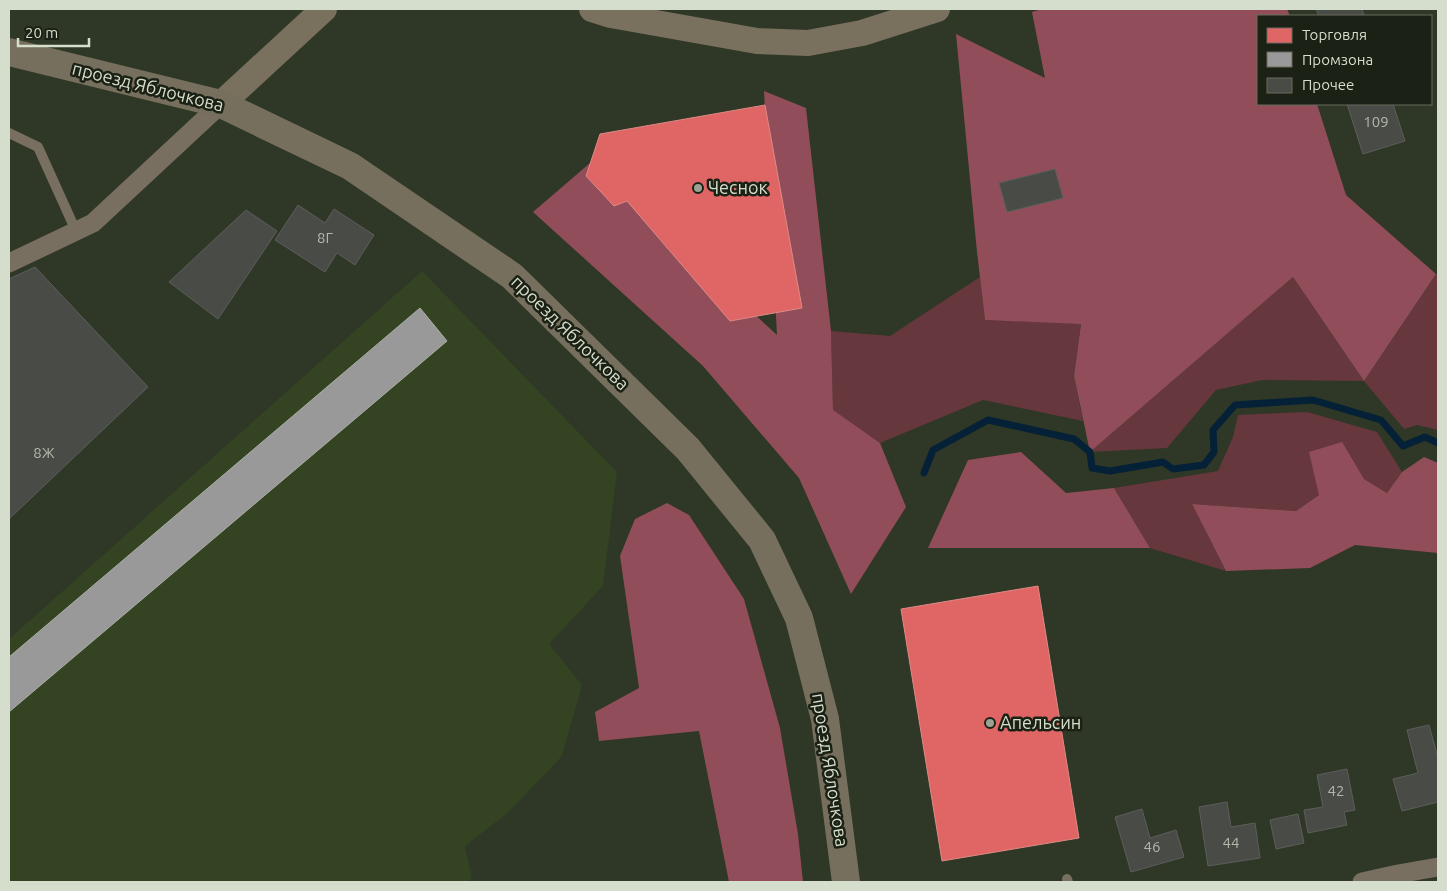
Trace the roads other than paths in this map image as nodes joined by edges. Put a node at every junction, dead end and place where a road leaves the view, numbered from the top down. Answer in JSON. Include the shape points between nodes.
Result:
{"nodes":[{"id":1,"x":324,"y":9,"type":"edge"},
{"id":2,"x":592,"y":9,"type":"edge"},
{"id":3,"x":937,"y":9,"type":"edge"},
{"id":4,"x":9,"y":52,"type":"edge"},
{"id":5,"x":221,"y":104,"type":"junction"},
{"id":6,"x":9,"y":133,"type":"edge"},
{"id":7,"x":76,"y":231,"type":"junction"},
{"id":8,"x":9,"y":263,"type":"edge"},
{"id":9,"x":1438,"y":867,"type":"edge"},
{"id":10,"x":846,"y":882,"type":"edge"},
{"id":11,"x":1362,"y":882,"type":"edge"}],
"edges":[{"from":1,"to":5,"type":"street"},
{"from":2,"to":3,"type":"street","via":[[757,41],[808,43],[862,33]]},
{"from":4,"to":5,"type":"main road","name":"проезд Яблочкова"},
{"from":5,"to":7,"type":"street","via":[[93,223]]},
{"from":5,"to":10,"type":"main road","name":"проезд Яблочкова","via":[[350,166],[512,276],[688,449],[762,540],[799,618],[825,719]]},
{"from":6,"to":7,"type":"lane","via":[[38,147]]},
{"from":7,"to":8,"type":"street"},
{"from":9,"to":11,"type":"street"}]}
